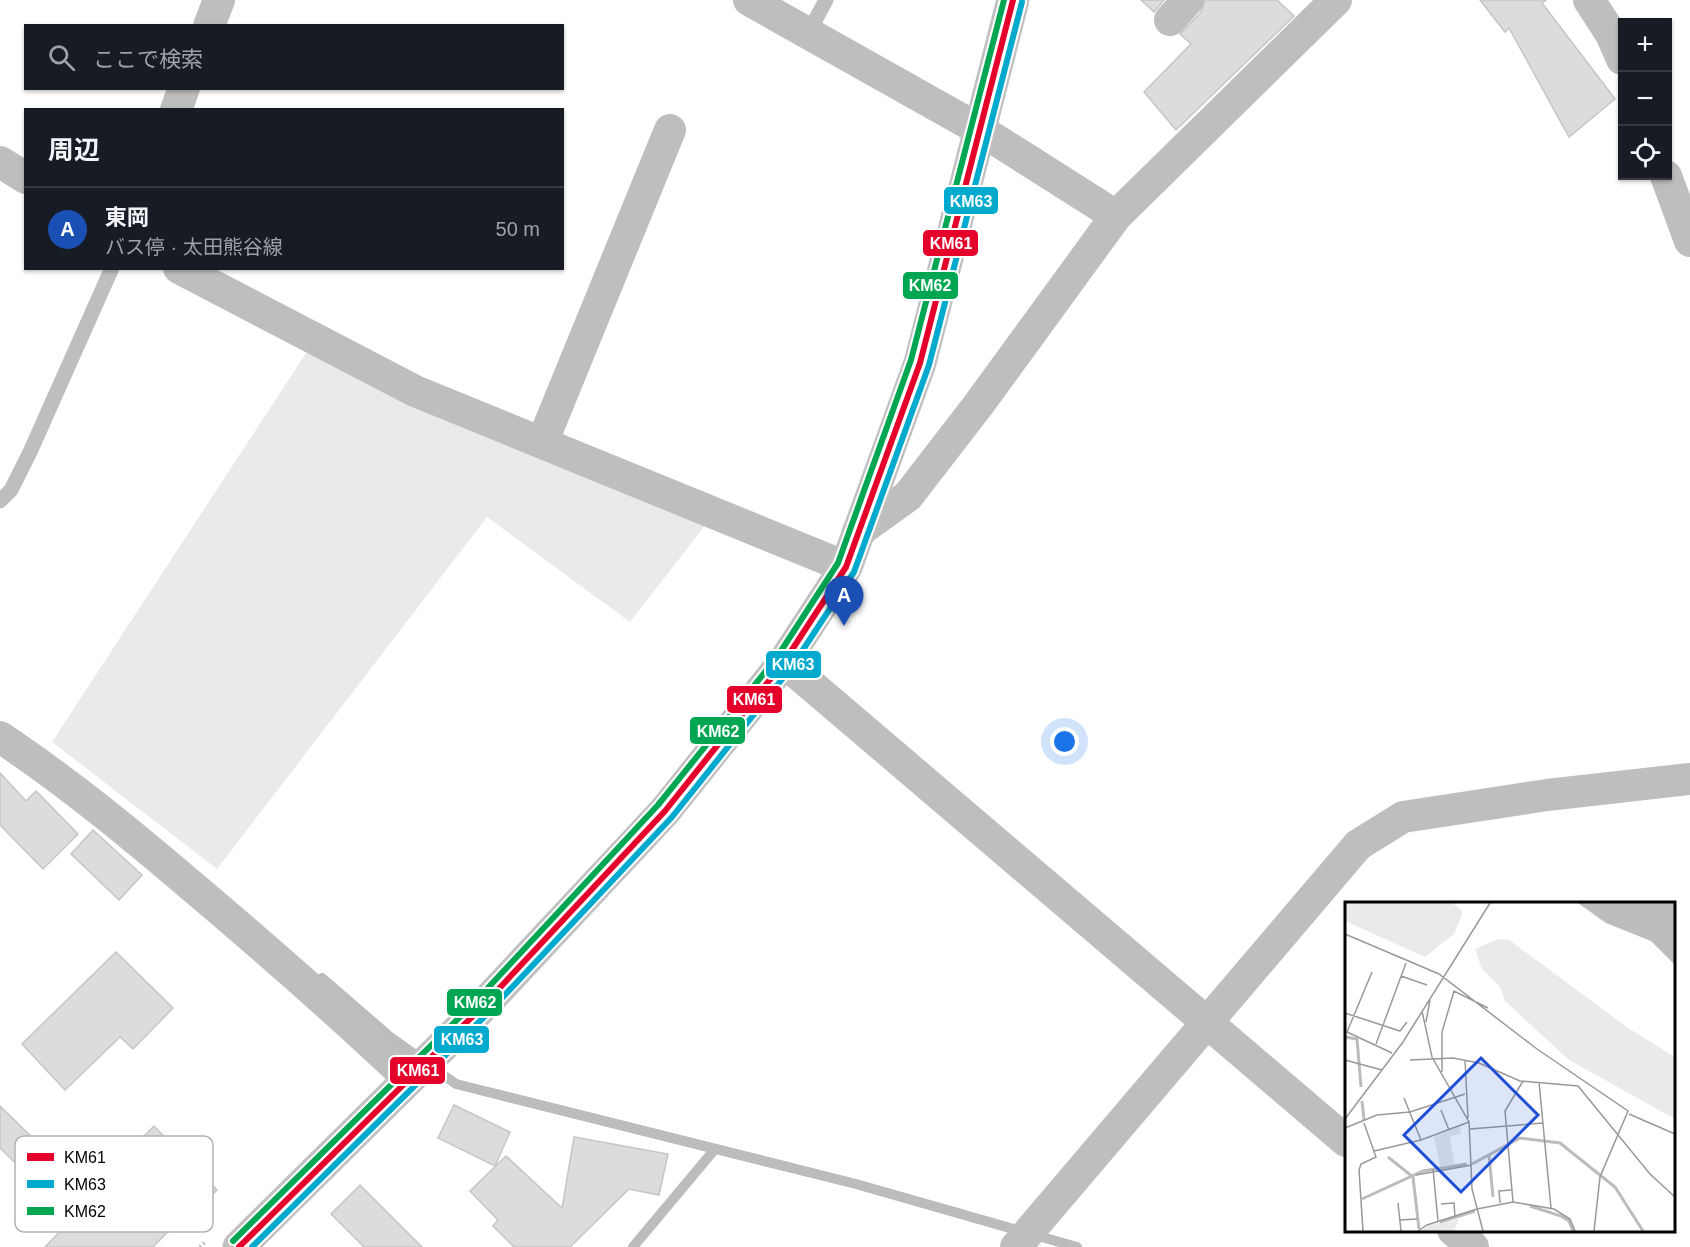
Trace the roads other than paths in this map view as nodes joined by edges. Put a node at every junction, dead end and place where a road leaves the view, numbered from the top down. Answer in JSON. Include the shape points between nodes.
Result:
{"nodes":[{"id":1,"x":219,"y":0,"type":"edge"},
{"id":2,"x":749,"y":0,"type":"edge"},
{"id":3,"x":826,"y":0,"type":"edge"},
{"id":4,"x":1013,"y":0,"type":"edge"},
{"id":5,"x":1589,"y":0,"type":"edge"},
{"id":6,"x":1317,"y":6,"type":"edge"},
{"id":7,"x":210,"y":24,"type":"edge"},
{"id":8,"x":809,"y":32,"type":"junction"},
{"id":9,"x":1618,"y":49,"type":"edge"},
{"id":10,"x":183,"y":90,"type":"edge"},
{"id":11,"x":177,"y":108,"type":"edge"},
{"id":12,"x":670,"y":130,"type":"dead end"},
{"id":13,"x":982,"y":131,"type":"junction"},
{"id":14,"x":0,"y":162,"type":"edge"},
{"id":15,"x":24,"y":177,"type":"edge"},
{"id":16,"x":1667,"y":180,"type":"edge"},
{"id":17,"x":1116,"y":216,"type":"junction"},
{"id":18,"x":1690,"y":241,"type":"edge"},
{"id":19,"x":111,"y":270,"type":"edge"},
{"id":20,"x":183,"y":270,"type":"edge"},
{"id":21,"x":542,"y":443,"type":"junction"},
{"id":22,"x":0,"y":501,"type":"edge"},
{"id":23,"x":858,"y":532,"type":"junction"},
{"id":24,"x":846,"y":567,"type":"junction"},
{"id":25,"x":784,"y":662,"type":"junction"},
{"id":26,"x":0,"y":737,"type":"edge"},
{"id":27,"x":1690,"y":779,"type":"edge"},
{"id":28,"x":1207,"y":1025,"type":"junction"},
{"id":29,"x":409,"y":1079,"type":"junction"},
{"id":30,"x":1345,"y":1139,"type":"edge"},
{"id":31,"x":1456,"y":1232,"type":"edge"},
{"id":32,"x":239,"y":1247,"type":"edge"},
{"id":33,"x":1016,"y":1247,"type":"edge"},
{"id":34,"x":1473,"y":1247,"type":"edge"}],
"edges":[{"from":1,"to":7,"type":"street"},
{"from":2,"to":8,"type":"street"},
{"from":3,"to":8,"type":"lane"},
{"from":4,"to":13,"type":"main road"},
{"from":5,"to":9,"type":"street"},
{"from":6,"to":17,"type":"street"},
{"from":8,"to":13,"type":"street"},
{"from":10,"to":11,"type":"street"},
{"from":12,"to":21,"type":"street"},
{"from":13,"to":17,"type":"street"},
{"from":13,"to":23,"type":"main road","via":[[920,363]]},
{"from":14,"to":15,"type":"street"},
{"from":16,"to":18,"type":"street"},
{"from":17,"to":23,"type":"street","via":[[908,496]]},
{"from":19,"to":22,"type":"lane","via":[[30,452],[11,490]]},
{"from":20,"to":21,"type":"street","via":[[415,391]]},
{"from":21,"to":24,"type":"street"},
{"from":23,"to":24,"type":"main road"},
{"from":24,"to":25,"type":"main road"},
{"from":25,"to":28,"type":"street"},
{"from":25,"to":29,"type":"main road","via":[[665,811]]},
{"from":26,"to":29,"type":"street","via":[[43,765],[121,827],[315,990]]},
{"from":27,"to":28,"type":"street","via":[[1403,817],[1358,845]]},
{"from":28,"to":30,"type":"street"},
{"from":28,"to":33,"type":"street"},
{"from":29,"to":32,"type":"main road"},
{"from":31,"to":34,"type":"street"}]}
